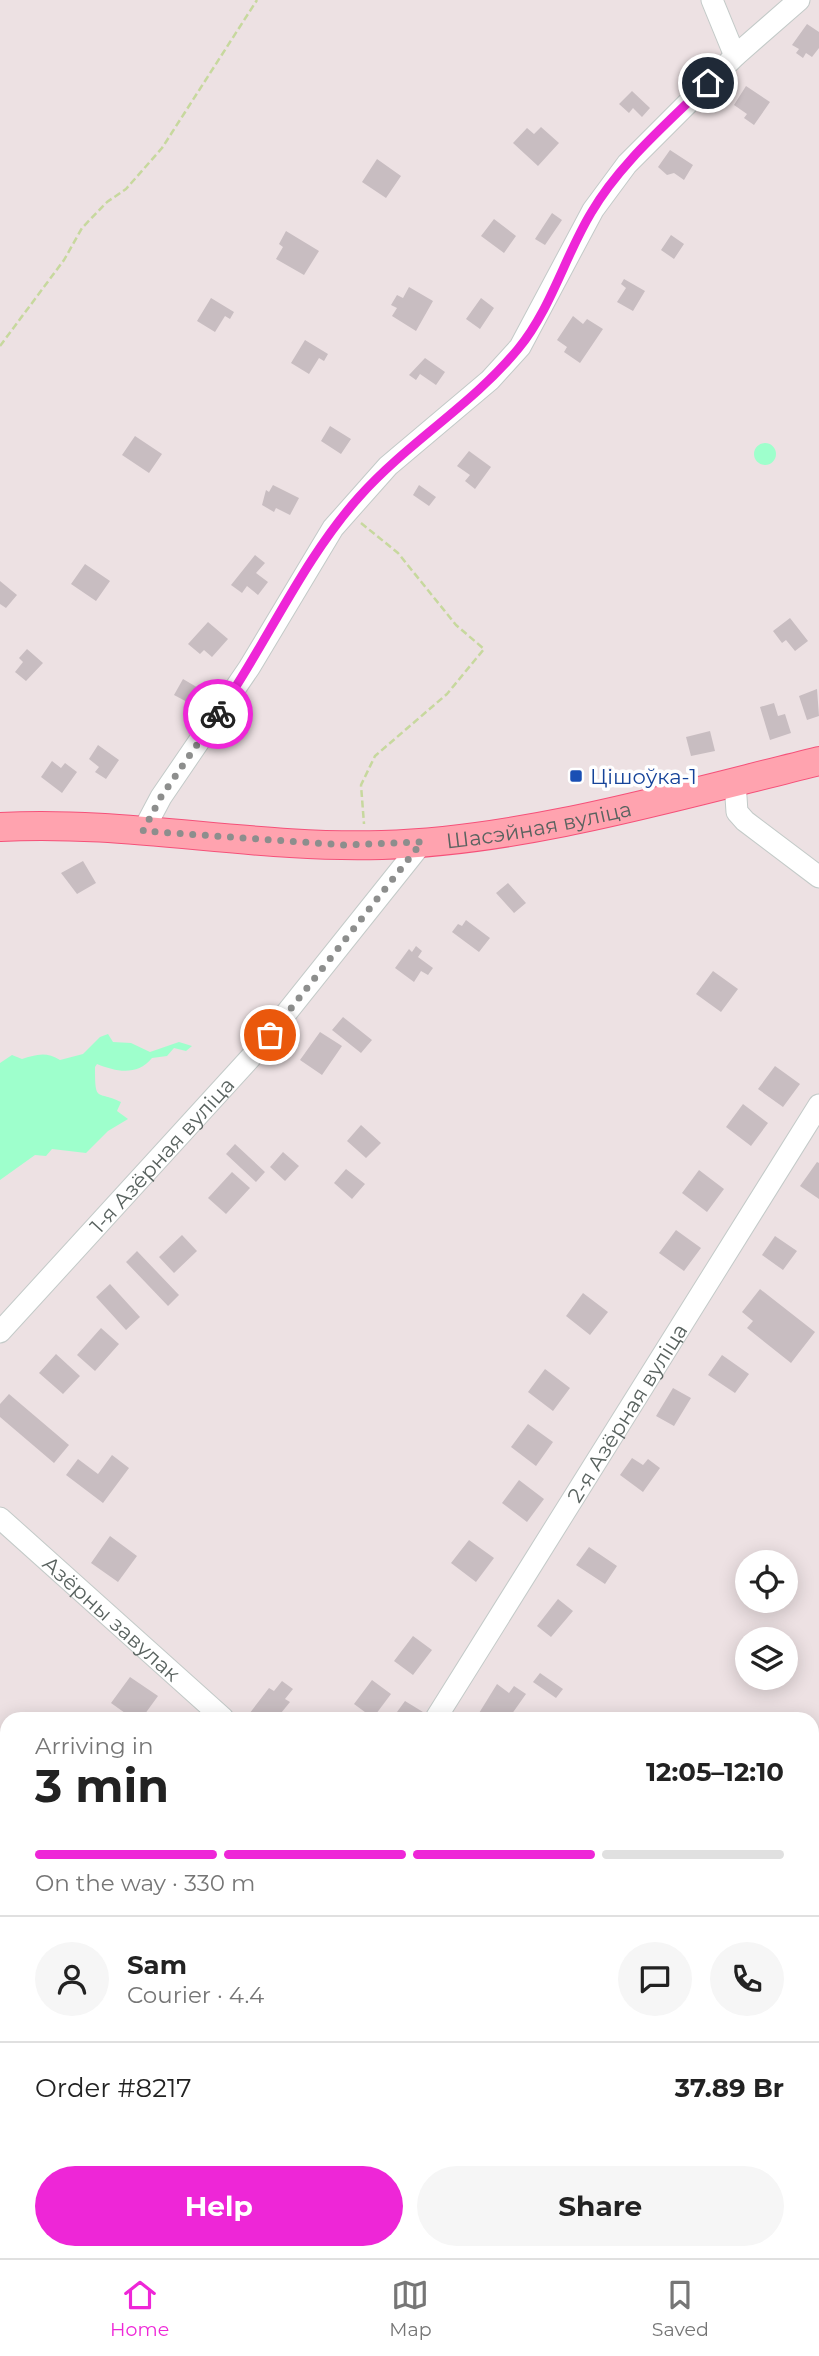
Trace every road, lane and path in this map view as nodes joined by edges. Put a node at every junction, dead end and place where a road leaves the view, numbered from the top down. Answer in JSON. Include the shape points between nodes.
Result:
{"nodes":[{"id":1,"x":257,"y":0,"type":"edge"},
{"id":2,"x":712,"y":0,"type":"edge"},
{"id":3,"x":799,"y":0,"type":"edge"},
{"id":4,"x":735,"y":56,"type":"junction"},
{"id":5,"x":0,"y":346,"type":"edge"},
{"id":6,"x":347,"y":512,"type":"junction"},
{"id":7,"x":819,"y":761,"type":"edge"},
{"id":8,"x":735,"y":782,"type":"junction"},
{"id":9,"x":0,"y":827,"type":"edge"},
{"id":10,"x":143,"y":831,"type":"junction"},
{"id":11,"x":422,"y":842,"type":"junction"},
{"id":12,"x":364,"y":845,"type":"junction"},
{"id":13,"x":819,"y":877,"type":"edge"},
{"id":14,"x":819,"y":1105,"type":"edge"},
{"id":15,"x":0,"y":1332,"type":"edge"},
{"id":16,"x":0,"y":1518,"type":"edge"},
{"id":17,"x":216,"y":1712,"type":"edge"},
{"id":18,"x":440,"y":1712,"type":"edge"}],
"edges":[{"from":1,"to":5,"type":"path","via":[[162,148],[126,189],[82,228]]},
{"from":2,"to":4,"type":"street"},
{"from":3,"to":4,"type":"street"},
{"from":4,"to":6,"type":"street","via":[[626,164],[577,238],[520,347],[482,387],[388,466]]},
{"from":6,"to":10,"type":"street","via":[[314,556],[249,668]]},
{"from":6,"to":12,"type":"path","via":[[398,553],[456,625],[484,649],[447,694],[374,756],[361,785]]},
{"from":7,"to":8,"type":"main road","name":"Шасэйная вуліца"},
{"from":8,"to":11,"type":"main road","name":"Шасэйная вуліца","via":[[546,824]]},
{"from":8,"to":13,"type":"street","via":[[737,812]]},
{"from":9,"to":10,"type":"main road","name":"Шасэйная вуліца"},
{"from":10,"to":12,"type":"main road","name":"Шасэйная вуліца"},
{"from":11,"to":12,"type":"main road","name":"Шасэйная вуліца"},
{"from":11,"to":15,"type":"street","name":"1-я Азёрная вуліца","via":[[252,1056]]},
{"from":14,"to":18,"type":"street","name":"2-я Азёрная вуліца"},
{"from":16,"to":17,"type":"street","name":"Азёрны завулак"}]}
